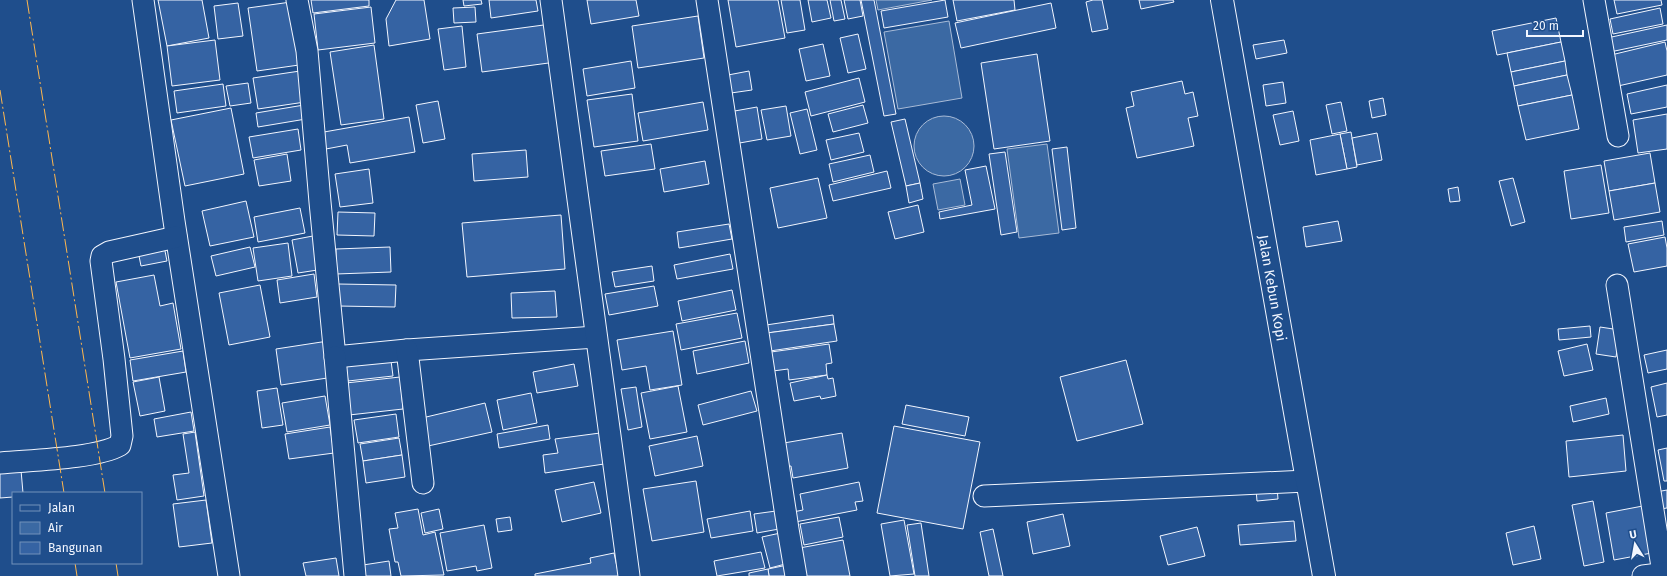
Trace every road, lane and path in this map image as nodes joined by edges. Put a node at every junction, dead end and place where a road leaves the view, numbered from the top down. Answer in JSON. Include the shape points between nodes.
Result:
{"nodes":[{"id":1,"x":143,"y":0,"type":"edge"},
{"id":2,"x":297,"y":0,"type":"edge"},
{"id":3,"x":551,"y":0,"type":"edge"},
{"id":4,"x":707,"y":0,"type":"edge"},
{"id":5,"x":1222,"y":0,"type":"edge"},
{"id":6,"x":1594,"y":0,"type":"edge"},
{"id":7,"x":1618,"y":136,"type":"dead end"},
{"id":8,"x":176,"y":237,"type":"junction"},
{"id":9,"x":1617,"y":285,"type":"dead end"},
{"id":10,"x":596,"y":337,"type":"junction"},
{"id":11,"x":407,"y":350,"type":"junction"},
{"id":12,"x":335,"y":357,"type":"junction"},
{"id":13,"x":0,"y":464,"type":"edge"},
{"id":14,"x":1306,"y":481,"type":"junction"},
{"id":15,"x":423,"y":483,"type":"dead end"},
{"id":16,"x":984,"y":496,"type":"dead end"},
{"id":17,"x":1665,"y":573,"type":"edge"},
{"id":18,"x":229,"y":576,"type":"edge"},
{"id":19,"x":356,"y":576,"type":"edge"},
{"id":20,"x":629,"y":576,"type":"edge"},
{"id":21,"x":796,"y":576,"type":"edge"},
{"id":22,"x":1324,"y":576,"type":"edge"},
{"id":23,"x":1642,"y":576,"type":"edge"}],
"edges":[{"from":1,"to":8,"type":"street"},
{"from":2,"to":12,"type":"street","via":[[307,51]]},
{"from":3,"to":10,"type":"street"},
{"from":4,"to":21,"type":"street"},
{"from":5,"to":14,"type":"main road","name":"Jalan Kebun Kopi"},
{"from":6,"to":7,"type":"street"},
{"from":8,"to":13,"type":"street","via":[[109,252],[102,256],[122,436],[120,445],[112,450],[77,456]]},
{"from":8,"to":18,"type":"street"},
{"from":9,"to":17,"type":"street"},
{"from":10,"to":11,"type":"street"},
{"from":10,"to":20,"type":"street"},
{"from":11,"to":12,"type":"street"},
{"from":11,"to":15,"type":"street"},
{"from":12,"to":19,"type":"street"},
{"from":14,"to":16,"type":"street"},
{"from":14,"to":22,"type":"main road","name":"Jalan Kebun Kopi"},
{"from":17,"to":23,"type":"street"}]}
